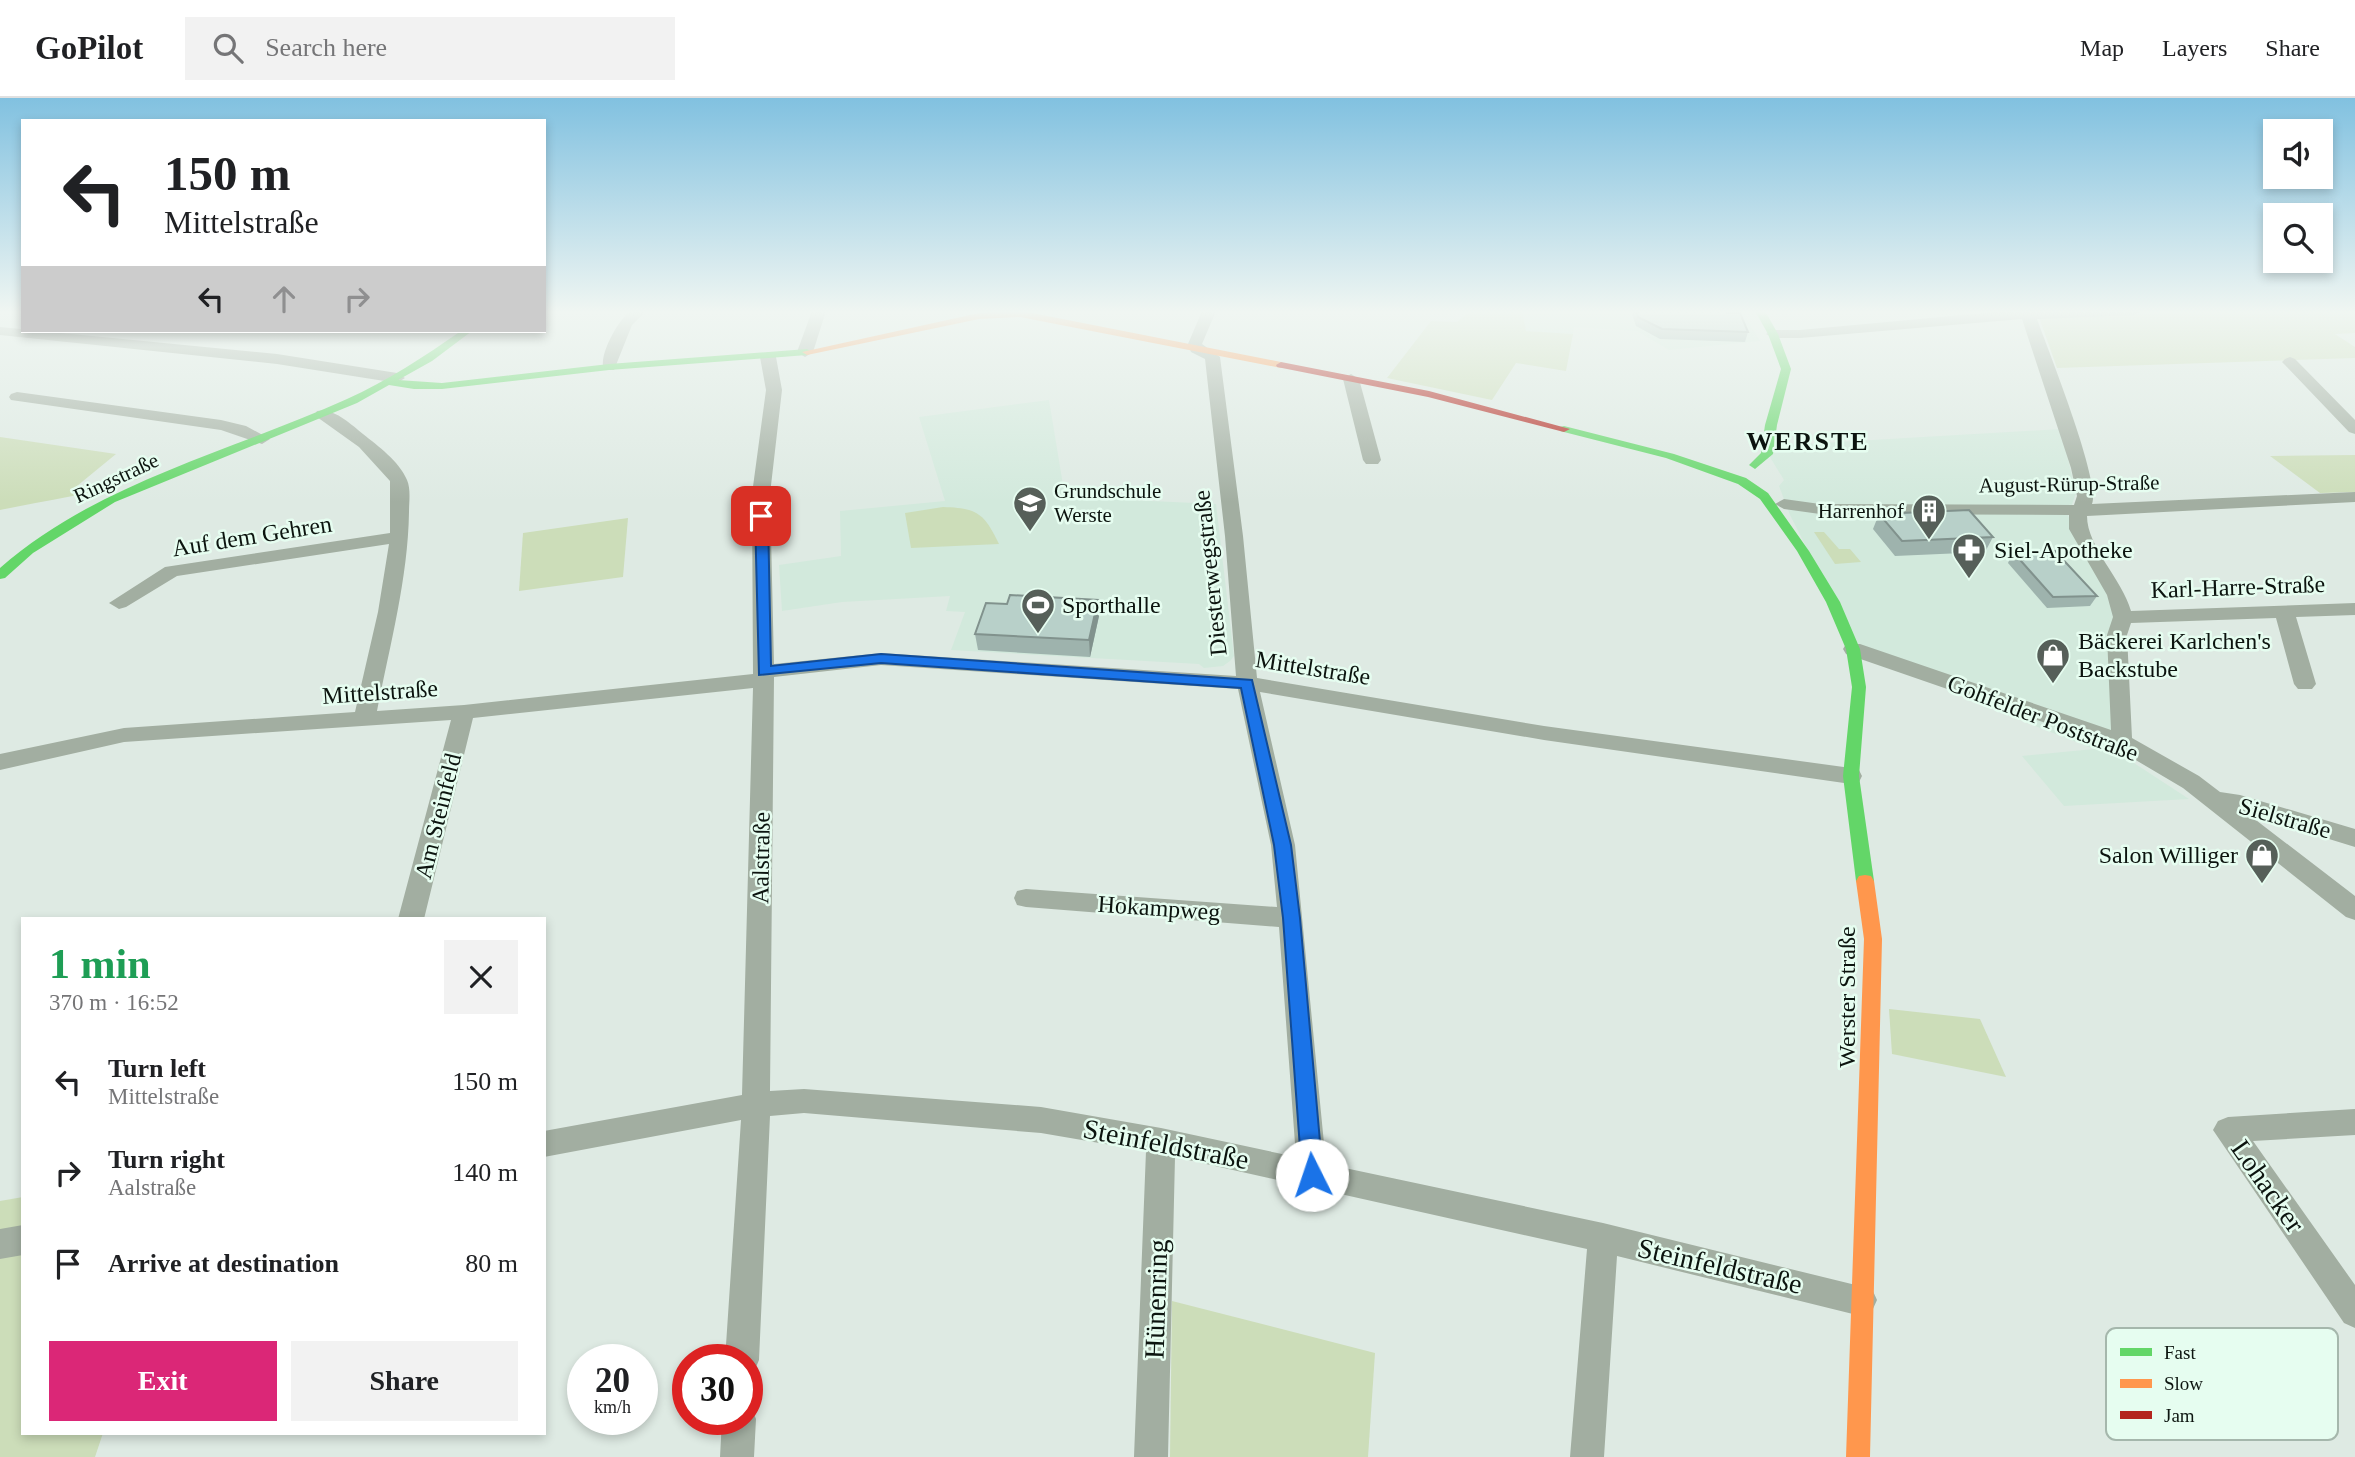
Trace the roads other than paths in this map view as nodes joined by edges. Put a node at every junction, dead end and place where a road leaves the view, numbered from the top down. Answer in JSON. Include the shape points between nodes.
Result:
{"nodes":[{"id":1,"x":363,"y":374,"type":"edge"},
{"id":2,"x":401,"y":374,"type":"edge"},
{"id":3,"x":544,"y":374,"type":"edge"},
{"id":4,"x":771,"y":374,"type":"edge"},
{"id":5,"x":1214,"y":374,"type":"edge"},
{"id":6,"x":1327,"y":374,"type":"edge"},
{"id":7,"x":1786,"y":374,"type":"edge"},
{"id":8,"x":2049,"y":374,"type":"edge"},
{"id":9,"x":2302,"y":374,"type":"edge"},
{"id":10,"x":1351,"y":379,"type":"junction"},
{"id":11,"x":393,"y":380,"type":"junction"},
{"id":12,"x":17,"y":397,"type":"dead end"},
{"id":13,"x":323,"y":414,"type":"junction"},
{"id":14,"x":2355,"y":429,"type":"edge"},
{"id":15,"x":262,"y":439,"type":"junction"},
{"id":16,"x":1670,"y":456,"type":"junction"},
{"id":17,"x":1372,"y":460,"type":"dead end"},
{"id":18,"x":1756,"y":461,"type":"junction"},
{"id":19,"x":1777,"y":478,"type":"junction"},
{"id":20,"x":1745,"y":483,"type":"junction"},
{"id":21,"x":2355,"y":496,"type":"edge"},
{"id":22,"x":1784,"y":504,"type":"junction"},
{"id":23,"x":2080,"y":510,"type":"junction"},
{"id":24,"x":400,"y":537,"type":"junction"},
{"id":25,"x":1803,"y":551,"type":"junction"},
{"id":26,"x":0,"y":575,"type":"edge"},
{"id":27,"x":119,"y":603,"type":"dead end"},
{"id":28,"x":2355,"y":609,"type":"edge"},
{"id":29,"x":2280,"y":610,"type":"junction"},
{"id":30,"x":2123,"y":617,"type":"junction"},
{"id":31,"x":1853,"y":649,"type":"junction"},
{"id":32,"x":764,"y":676,"type":"junction"},
{"id":33,"x":1247,"y":683,"type":"junction"},
{"id":34,"x":2305,"y":684,"type":"dead end"},
{"id":35,"x":464,"y":712,"type":"junction"},
{"id":36,"x":364,"y":719,"type":"junction"},
{"id":37,"x":2120,"y":741,"type":"junction"},
{"id":38,"x":0,"y":762,"type":"edge"},
{"id":39,"x":1851,"y":776,"type":"junction"},
{"id":40,"x":2214,"y":800,"type":"junction"},
{"id":41,"x":2355,"y":838,"type":"edge"},
{"id":42,"x":1026,"y":898,"type":"dead end"},
{"id":43,"x":2355,"y":911,"type":"edge"},
{"id":44,"x":412,"y":917,"type":"edge"},
{"id":45,"x":1292,"y":918,"type":"junction"},
{"id":46,"x":756,"y":1105,"type":"junction"},
{"id":47,"x":2355,"y":1122,"type":"edge"},
{"id":48,"x":1161,"y":1142,"type":"junction"},
{"id":49,"x":546,"y":1144,"type":"edge"},
{"id":50,"x":1312,"y":1175,"type":"junction"},
{"id":51,"x":1603,"y":1238,"type":"junction"},
{"id":52,"x":21,"y":1240,"type":"edge"},
{"id":53,"x":0,"y":1244,"type":"edge"},
{"id":54,"x":1861,"y":1300,"type":"junction"},
{"id":55,"x":2355,"y":1312,"type":"edge"},
{"id":56,"x":743,"y":1344,"type":"edge"},
{"id":57,"x":738,"y":1435,"type":"edge"},
{"id":58,"x":737,"y":1457,"type":"edge"},
{"id":59,"x":1151,"y":1457,"type":"edge"},
{"id":60,"x":1587,"y":1457,"type":"edge"},
{"id":61,"x":1858,"y":1457,"type":"edge"}],
"edges":[{"from":1,"to":11,"type":"street"},
{"from":2,"to":11,"type":"street","name":"Ringstraße"},
{"from":3,"to":11,"type":"street","via":[[442,386]]},
{"from":4,"to":32,"type":"street","name":"Aalstraße","via":[[774,390],[761,494]]},
{"from":5,"to":33,"type":"street","name":"Diesterwegstraße"},
{"from":6,"to":10,"type":"street"},
{"from":7,"to":18,"type":"street"},
{"from":8,"to":23,"type":"street","via":[[2080,468],[2086,496]]},
{"from":9,"to":14,"type":"street"},
{"from":10,"to":16,"type":"street","via":[[1429,394]]},
{"from":10,"to":17,"type":"street"},
{"from":11,"to":13,"type":"street","name":"Ringstraße"},
{"from":12,"to":15,"type":"street","name":"Ringstraße","via":[[221,425]]},
{"from":13,"to":15,"type":"street","name":"Ringstraße"},
{"from":13,"to":24,"type":"street","via":[[355,436],[399,481]]},
{"from":15,"to":26,"type":"street","name":"Ringstraße","via":[[111,499],[28,550]]},
{"from":16,"to":18,"type":"street"},
{"from":16,"to":20,"type":"street"},
{"from":18,"to":19,"type":"street","name":"Werster Straße"},
{"from":18,"to":20,"type":"street","via":[[1737,470]]},
{"from":19,"to":20,"type":"street","via":[[1765,488]]},
{"from":19,"to":22,"type":"street","name":"Werster Straße"},
{"from":20,"to":25,"type":"street","name":"Werster Straße","via":[[1764,496]]},
{"from":21,"to":23,"type":"street","name":"August-Rürup-Straße"},
{"from":22,"to":23,"type":"street","name":"August-Rürup-Straße","via":[[1820,509]]},
{"from":22,"to":25,"type":"street","name":"Werster Straße"},
{"from":23,"to":30,"type":"street","via":[[2078,529],[2117,595]]},
{"from":24,"to":27,"type":"street","name":"Auf dem Gehren","via":[[172,571]]},
{"from":24,"to":36,"type":"street"},
{"from":25,"to":31,"type":"street","name":"Werster Straße","via":[[1833,602]]},
{"from":28,"to":29,"type":"street","name":"Karl-Harre-Straße"},
{"from":29,"to":30,"type":"street","name":"Karl-Harre-Straße"},
{"from":29,"to":34,"type":"street","via":[[2287,618]]},
{"from":30,"to":37,"type":"street","via":[[2117,635]]},
{"from":31,"to":37,"type":"street","name":"Gohfelder Poststraße"},
{"from":31,"to":39,"type":"street","name":"Werster Straße","via":[[1859,687]]},
{"from":32,"to":33,"type":"street","name":"Mittelstraße","via":[[881,659]]},
{"from":32,"to":35,"type":"street","name":"Mittelstraße"},
{"from":32,"to":46,"type":"street","name":"Aalstraße"},
{"from":33,"to":39,"type":"street","name":"Mittelstraße","via":[[1544,733]]},
{"from":33,"to":45,"type":"street","name":"Diesterwegstraße","via":[[1281,832]]},
{"from":35,"to":36,"type":"street","name":"Mittelstraße"},
{"from":35,"to":44,"type":"street","name":"Am Steinfeld"},
{"from":36,"to":38,"type":"street","name":"Mittelstraße","via":[[124,735]]},
{"from":37,"to":40,"type":"street","name":"Gohfelder Poststraße"},
{"from":39,"to":54,"type":"street","name":"Werster Straße","via":[[1873,939]]},
{"from":40,"to":41,"type":"street","name":"Sielstraße","via":[[2240,803]]},
{"from":40,"to":43,"type":"street","name":"Gohfelder Poststraße"},
{"from":42,"to":45,"type":"street","name":"Hokampweg"},
{"from":45,"to":50,"type":"street","name":"Diesterwegstraße"},
{"from":46,"to":48,"type":"street","name":"Steinfeldstraße","via":[[804,1101],[1041,1120]]},
{"from":46,"to":49,"type":"street","name":"Steinfeldstraße"},
{"from":46,"to":56,"type":"street","name":"Aalstraße"},
{"from":47,"to":55,"type":"street","name":"Lohacker","via":[[2228,1130]]},
{"from":48,"to":50,"type":"street","name":"Steinfeldstraße"},
{"from":48,"to":59,"type":"street","name":"Hünenring"},
{"from":50,"to":51,"type":"street","name":"Steinfeldstraße"},
{"from":51,"to":54,"type":"street","name":"Steinfeldstraße"},
{"from":51,"to":60,"type":"street"},
{"from":52,"to":53,"type":"street"},
{"from":54,"to":61,"type":"street","name":"Werster Straße"},
{"from":57,"to":58,"type":"street"}]}
